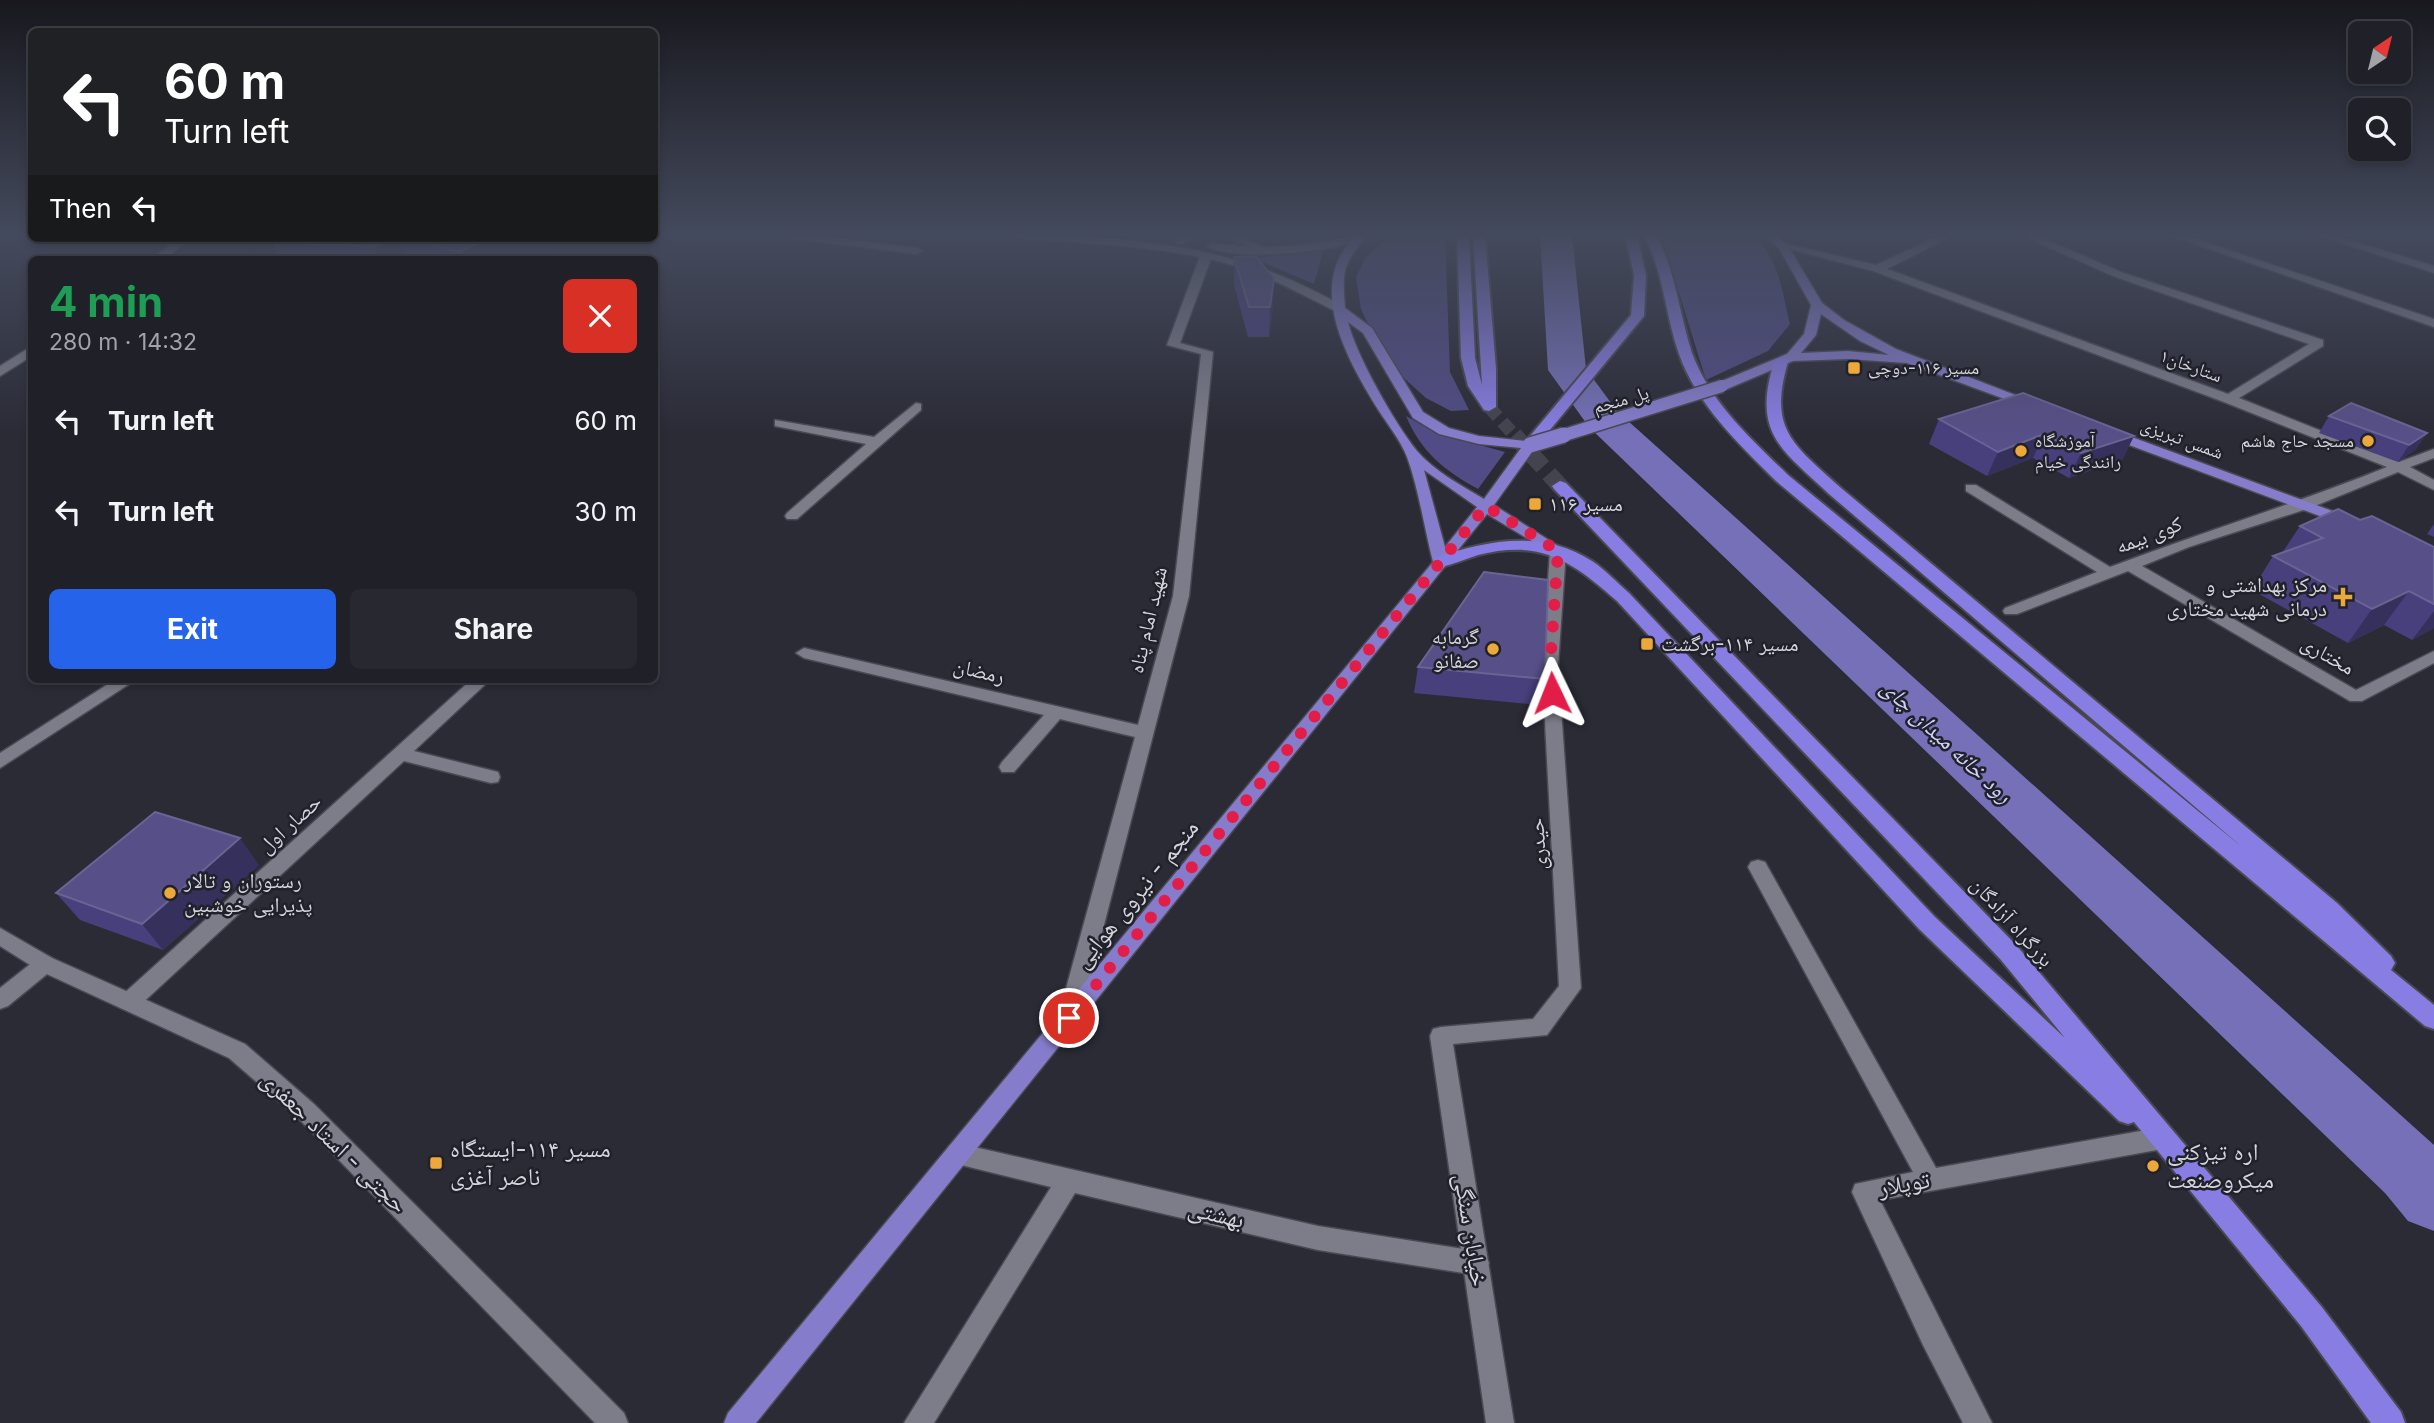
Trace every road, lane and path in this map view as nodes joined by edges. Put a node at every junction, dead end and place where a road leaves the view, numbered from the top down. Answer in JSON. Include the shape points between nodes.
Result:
{"nodes":[{"id":1,"x":1189,"y":301,"type":"edge"},
{"id":2,"x":1323,"y":301,"type":"edge"},
{"id":3,"x":1339,"y":301,"type":"edge"},
{"id":4,"x":1466,"y":301,"type":"edge"},
{"id":5,"x":1484,"y":301,"type":"edge"},
{"id":6,"x":1641,"y":301,"type":"edge"},
{"id":7,"x":1673,"y":301,"type":"edge"},
{"id":8,"x":1814,"y":301,"type":"edge"},
{"id":9,"x":1965,"y":301,"type":"edge"},
{"id":10,"x":2197,"y":301,"type":"edge"},
{"id":11,"x":2370,"y":301,"type":"edge"},
{"id":12,"x":1816,"y":305,"type":"junction"},
{"id":13,"x":1339,"y":309,"type":"junction"},
{"id":14,"x":2434,"y":323,"type":"edge"},
{"id":15,"x":28,"y":353,"type":"edge"},
{"id":16,"x":1786,"y":359,"type":"junction"},
{"id":17,"x":1916,"y":361,"type":"junction"},
{"id":18,"x":0,"y":372,"type":"edge"},
{"id":19,"x":2229,"y":399,"type":"junction"},
{"id":20,"x":916,"y":407,"type":"dead end"},
{"id":21,"x":2045,"y":409,"type":"edge"},
{"id":22,"x":780,"y":423,"type":"dead end"},
{"id":23,"x":2097,"y":428,"type":"edge"},
{"id":24,"x":877,"y":442,"type":"junction"},
{"id":25,"x":1530,"y":445,"type":"junction"},
{"id":26,"x":2434,"y":453,"type":"edge"},
{"id":27,"x":1413,"y":455,"type":"junction"},
{"id":28,"x":2401,"y":468,"type":"junction"},
{"id":29,"x":2434,"y":485,"type":"edge"},
{"id":30,"x":1560,"y":486,"type":"tunnel mouth"},
{"id":31,"x":1971,"y":488,"type":"dead end"},
{"id":32,"x":2305,"y":505,"type":"junction"},
{"id":33,"x":1486,"y":506,"type":"junction"},
{"id":34,"x":792,"y":516,"type":"dead end"},
{"id":35,"x":2357,"y":525,"type":"edge"},
{"id":36,"x":1558,"y":551,"type":"junction"},
{"id":37,"x":1441,"y":562,"type":"junction"},
{"id":38,"x":2129,"y":565,"type":"junction"},
{"id":39,"x":2109,"y":573,"type":"junction"},
{"id":40,"x":2011,"y":611,"type":"dead end"},
{"id":41,"x":804,"y":653,"type":"dead end"},
{"id":42,"x":2434,"y":656,"type":"edge"},
{"id":43,"x":122,"y":683,"type":"edge"},
{"id":44,"x":478,"y":683,"type":"edge"},
{"id":45,"x":1058,"y":712,"type":"junction"},
{"id":46,"x":1144,"y":733,"type":"junction"},
{"id":47,"x":400,"y":754,"type":"junction"},
{"id":48,"x":0,"y":762,"type":"edge"},
{"id":49,"x":1008,"y":767,"type":"dead end"},
{"id":50,"x":491,"y":776,"type":"dead end"},
{"id":51,"x":1758,"y":867,"type":"dead end"},
{"id":52,"x":0,"y":936,"type":"edge"},
{"id":53,"x":45,"y":964,"type":"junction"},
{"id":54,"x":0,"y":1000,"type":"edge"},
{"id":55,"x":129,"y":1002,"type":"junction"},
{"id":56,"x":2434,"y":1012,"type":"edge"},
{"id":57,"x":1069,"y":1018,"type":"junction"},
{"id":58,"x":2434,"y":1019,"type":"edge"},
{"id":59,"x":1441,"y":1036,"type":"joint"},
{"id":60,"x":2157,"y":1139,"type":"junction"},
{"id":61,"x":957,"y":1154,"type":"junction"},
{"id":62,"x":2191,"y":1171,"type":"junction"},
{"id":63,"x":1069,"y":1180,"type":"junction"},
{"id":64,"x":1930,"y":1180,"type":"junction"},
{"id":65,"x":1476,"y":1263,"type":"junction"},
{"id":66,"x":614,"y":1423,"type":"edge"},
{"id":67,"x":738,"y":1423,"type":"edge"},
{"id":68,"x":918,"y":1423,"type":"edge"},
{"id":69,"x":1500,"y":1423,"type":"edge"},
{"id":70,"x":1978,"y":1423,"type":"edge"},
{"id":71,"x":2390,"y":1423,"type":"edge"}],
"edges":[{"from":1,"to":46,"type":"street","name":"شهید امام پناه","via":[[1173,345],[1207,352],[1181,596]]},
{"from":2,"to":13,"type":"street"},
{"from":3,"to":13,"type":"main road"},
{"from":4,"to":5,"type":"highway","via":[[1468,358],[1475,386],[1489,407]]},
{"from":6,"to":25,"type":"highway","via":[[1637,316]]},
{"from":7,"to":58,"type":"highway","via":[[1686,354],[1703,389],[1739,436],[1782,478]]},
{"from":8,"to":12,"type":"main road"},
{"from":9,"to":19,"type":"street","name":"ستارخان۱"},
{"from":10,"to":19,"type":"street","via":[[2319,343]]},
{"from":11,"to":14,"type":"street"},
{"from":12,"to":16,"type":"main road","via":[[1810,335]]},
{"from":12,"to":17,"type":"main road","via":[[1850,330]]},
{"from":13,"to":25,"type":"main road","via":[[1368,331],[1418,415],[1444,431]]},
{"from":13,"to":27,"type":"main road","via":[[1345,334],[1373,391]]},
{"from":15,"to":18,"type":"street"},
{"from":16,"to":17,"type":"main road","via":[[1848,355]]},
{"from":16,"to":25,"type":"main road","name":"پل منجم","bridge":true,"via":[[1689,398]]},
{"from":16,"to":56,"type":"highway","via":[[1772,394],[1773,418],[1795,453],[2329,909]]},
{"from":17,"to":21,"type":"main road"},
{"from":19,"to":28,"type":"street","name":"ستارخان۱"},
{"from":20,"to":24,"type":"street"},
{"from":22,"to":24,"type":"street"},
{"from":23,"to":32,"type":"main road","name":"شمس تبریزی"},
{"from":24,"to":34,"type":"street"},
{"from":25,"to":33,"type":"main road","name":"منجم - نیروی هوایی"},
{"from":26,"to":28,"type":"street","name":"کوی بیمه"},
{"from":27,"to":33,"type":"main road"},
{"from":27,"to":37,"type":"main road"},
{"from":28,"to":29,"type":"street","name":"ستارخان۱"},
{"from":28,"to":32,"type":"street","name":"کوی بیمه"},
{"from":30,"to":62,"type":"highway","name":"بزرگراه آزادگان","via":[[2009,953]]},
{"from":31,"to":39,"type":"street"},
{"from":32,"to":35,"type":"main road","name":"شمس تبریزی"},
{"from":32,"to":38,"type":"street","name":"کوی بیمه"},
{"from":33,"to":36,"type":"main road"},
{"from":33,"to":37,"type":"main road","name":"منجم - نیروی هوایی"},
{"from":36,"to":37,"type":"highway","via":[[1527,544],[1502,545]]},
{"from":36,"to":59,"type":"street","name":"حیدری","via":[[1550,666],[1570,988],[1539,1028]]},
{"from":36,"to":60,"type":"highway","via":[[1585,564],[1623,597],[1927,923]]},
{"from":37,"to":57,"type":"main road","name":"منجم - نیروی هوایی"},
{"from":38,"to":39,"type":"street","name":"کوی بیمه"},
{"from":38,"to":42,"type":"street","name":"مختاری","via":[[2356,697]]},
{"from":39,"to":40,"type":"street","name":"کوی بیمه"},
{"from":41,"to":45,"type":"street","name":"رمضان"},
{"from":43,"to":48,"type":"street"},
{"from":44,"to":47,"type":"street","name":"حصار اول"},
{"from":45,"to":46,"type":"street","name":"رمضان"},
{"from":45,"to":49,"type":"street"},
{"from":46,"to":57,"type":"street","name":"شهید امام پناه"},
{"from":47,"to":50,"type":"street"},
{"from":47,"to":55,"type":"street","name":"حصار اول"},
{"from":51,"to":64,"type":"street"},
{"from":52,"to":53,"type":"street","name":"حجتی - استاد جعفری"},
{"from":53,"to":54,"type":"street"},
{"from":53,"to":55,"type":"street","name":"حجتی - استاد جعفری"},
{"from":55,"to":66,"type":"street","name":"حجتی - استاد جعفری","via":[[237,1051],[306,1111]]},
{"from":57,"to":61,"type":"main road","name":"منجم - نیروی هوایی"},
{"from":59,"to":65,"type":"street","name":"خیابان سنگی"},
{"from":60,"to":62,"type":"highway"},
{"from":60,"to":64,"type":"street","name":"توپلار"},
{"from":61,"to":63,"type":"street","name":"بهشتی"},
{"from":61,"to":67,"type":"main road","name":"منجم - نیروی هوایی"},
{"from":62,"to":71,"type":"highway","name":"بزرگراه آزادگان","via":[[2311,1316]]},
{"from":63,"to":65,"type":"street","name":"بهشتی","via":[[1318,1238]]},
{"from":63,"to":68,"type":"street"},
{"from":64,"to":70,"type":"street","name":"توپلار","via":[[1864,1192]]},
{"from":65,"to":69,"type":"street","name":"خیابان سنگی"}]}
